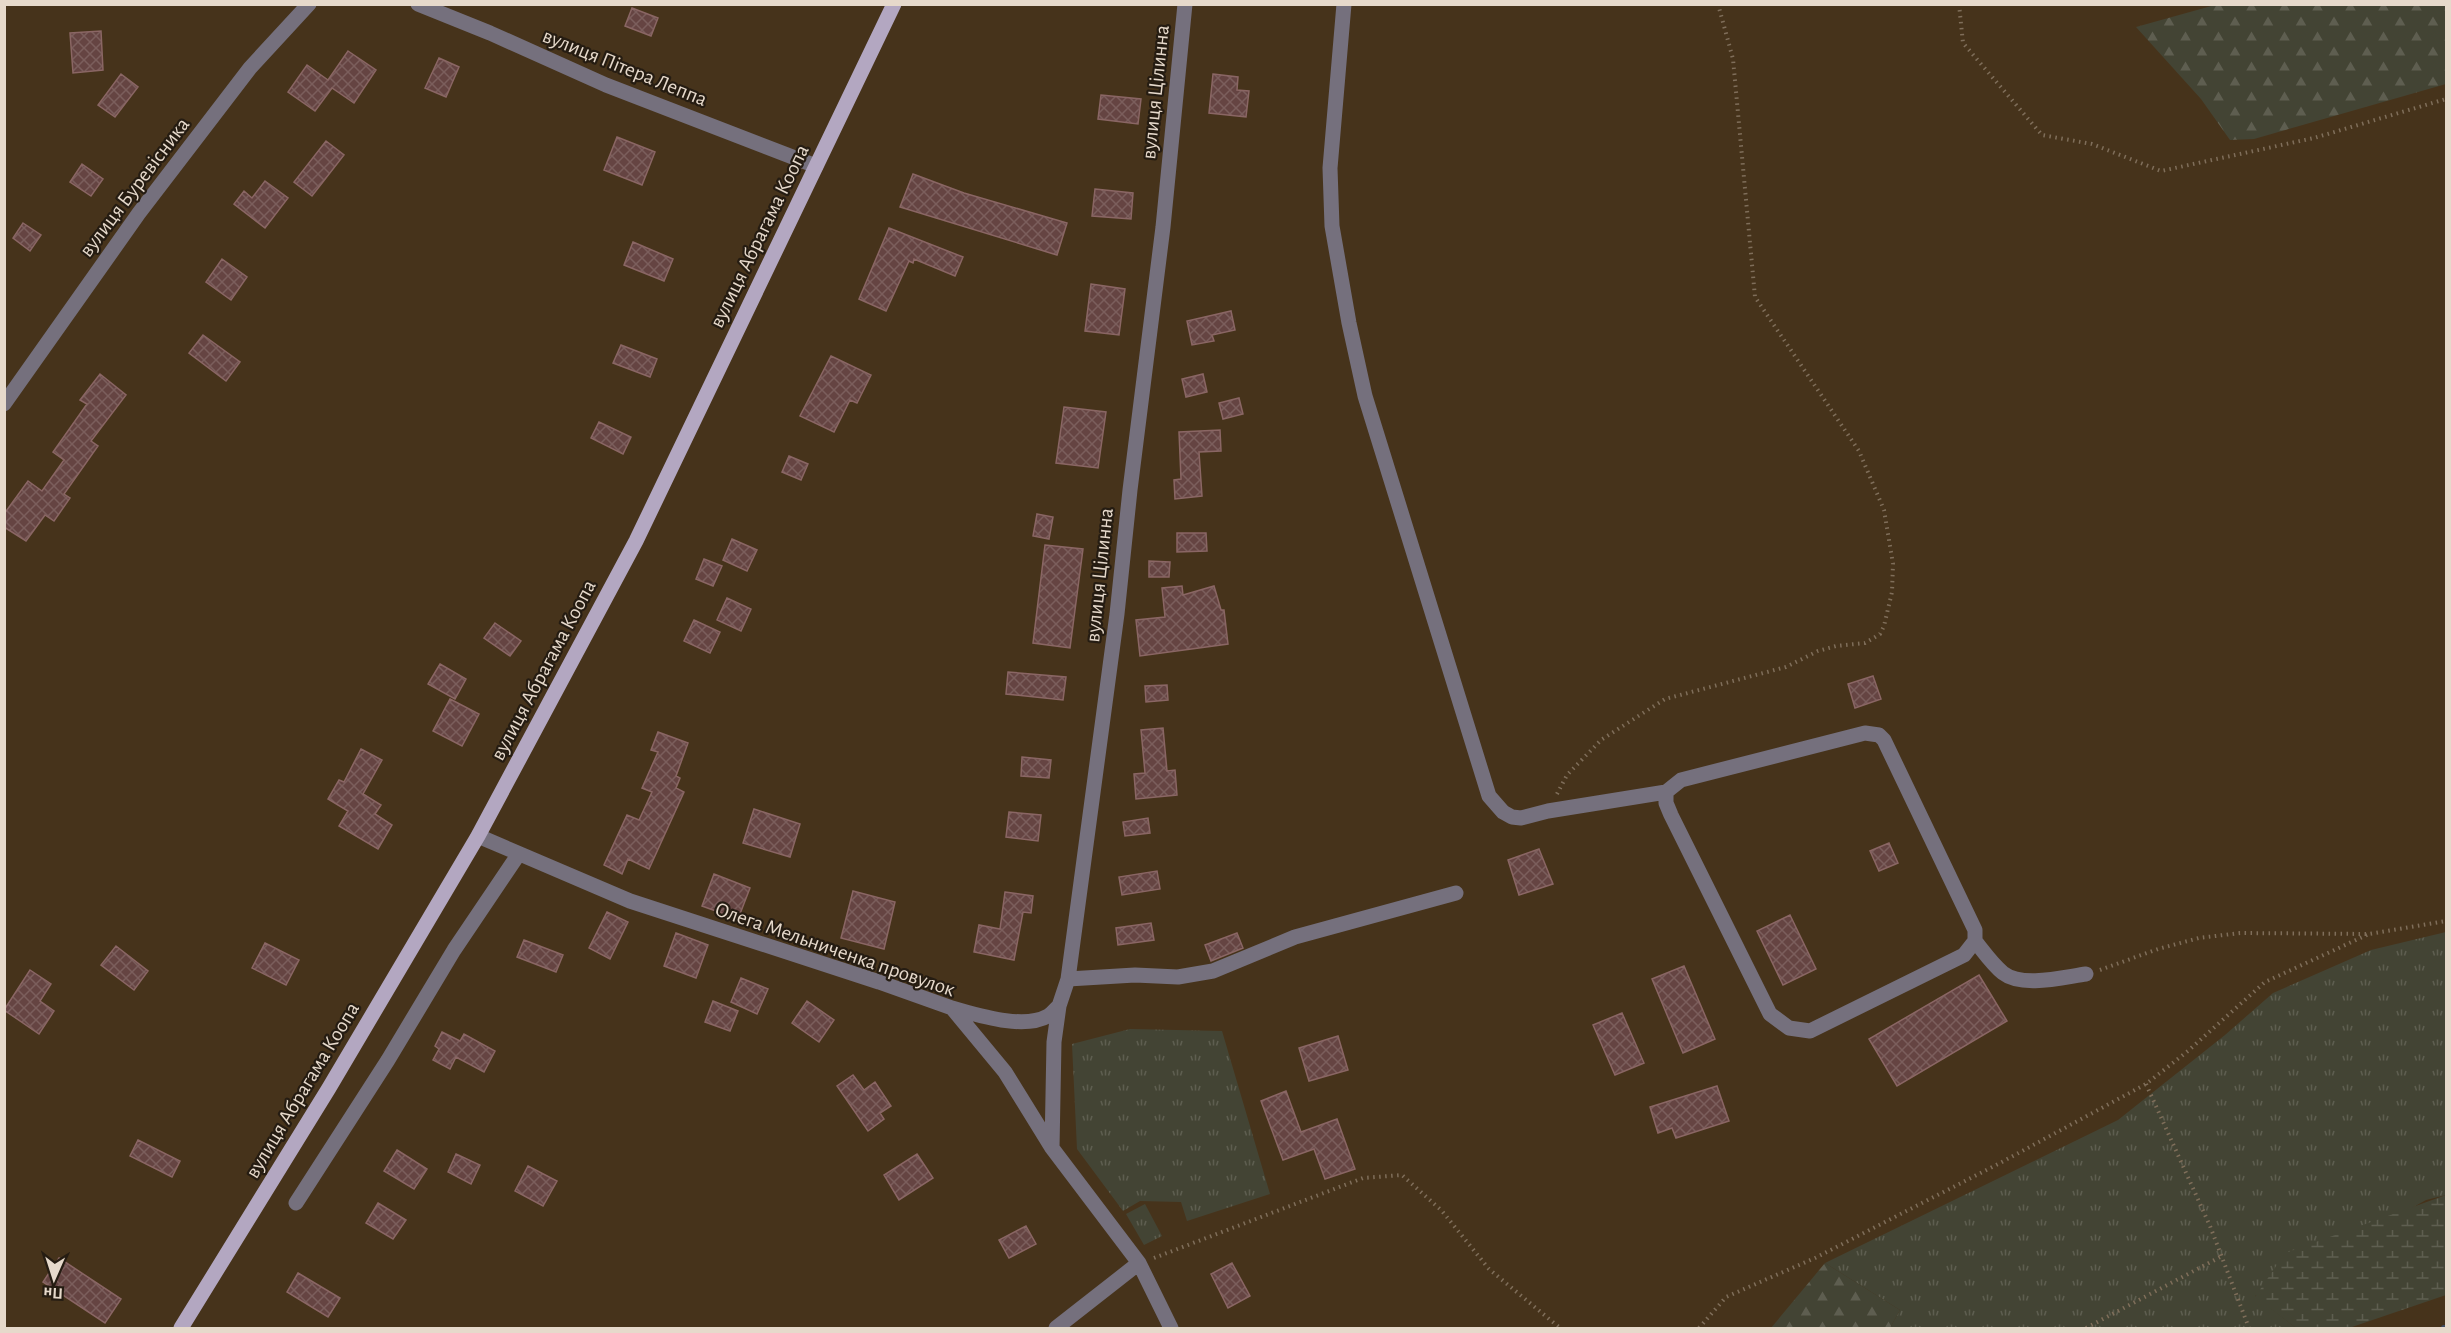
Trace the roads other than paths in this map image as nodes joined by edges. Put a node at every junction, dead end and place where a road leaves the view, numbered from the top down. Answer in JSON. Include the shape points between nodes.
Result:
{"nodes":[{"id":1,"x":309,"y":4,"type":"edge"},
{"id":2,"x":418,"y":4,"type":"edge"},
{"id":3,"x":894,"y":4,"type":"edge"},
{"id":4,"x":1185,"y":4,"type":"edge"},
{"id":5,"x":1344,"y":4,"type":"edge"},
{"id":6,"x":816,"y":166,"type":"junction"},
{"id":7,"x":4,"y":404,"type":"edge"},
{"id":8,"x":1666,"y":792,"type":"junction"},
{"id":9,"x":477,"y":836,"type":"junction"},
{"id":10,"x":518,"y":855,"type":"junction"},
{"id":11,"x":1456,"y":893,"type":"dead end"},
{"id":12,"x":1975,"y":941,"type":"junction"},
{"id":13,"x":2086,"y":975,"type":"road end"},
{"id":14,"x":1068,"y":980,"type":"junction"},
{"id":15,"x":1059,"y":1006,"type":"junction"},
{"id":16,"x":952,"y":1008,"type":"junction"},
{"id":17,"x":1052,"y":1148,"type":"junction"},
{"id":18,"x":296,"y":1203,"type":"dead end"},
{"id":19,"x":1139,"y":1263,"type":"junction"},
{"id":20,"x":181,"y":1329,"type":"edge"},
{"id":21,"x":1056,"y":1329,"type":"edge"},
{"id":22,"x":1171,"y":1329,"type":"edge"}],
"edges":[{"from":1,"to":7,"type":"street","name":"вулиця Буревісника","via":[[250,68],[139,213]]},
{"from":2,"to":6,"type":"street","name":"вулиця Пітера Леппа","via":[[606,86]]},
{"from":3,"to":6,"type":"main road","name":"вулиця Абрагама Коопа"},
{"from":4,"to":14,"type":"street","name":"вулиця Цілинна","via":[[1117,614]]},
{"from":5,"to":8,"type":"street","via":[[1330,168],[1332,225],[1349,323],[1365,396],[1489,796],[1495,806],[1521,818]]},
{"from":6,"to":9,"type":"main road","name":"вулиця Абрагама Коопа","via":[[636,541]]},
{"from":8,"to":12,"type":"street","via":[[1681,780],[1865,733],[1879,735],[1975,930]]},
{"from":8,"to":12,"type":"street","via":[[1671,814],[1770,1014],[1789,1028],[1810,1031],[1964,955]]},
{"from":9,"to":10,"type":"street","name":"Олега Мельниченка провулок"},
{"from":9,"to":20,"type":"main road","name":"вулиця Абрагама Коопа"},
{"from":10,"to":16,"type":"street","name":"Олега Мельниченка провулок","via":[[630,901]]},
{"from":10,"to":18,"type":"street"},
{"from":11,"to":14,"type":"street","via":[[1295,938],[1213,970],[1178,977],[1135,975]]},
{"from":12,"to":13,"type":"street","via":[[2014,980]]},
{"from":14,"to":15,"type":"street","name":"вулиця Цілинна"},
{"from":15,"to":16,"type":"street","via":[[1048,1016],[1018,1021],[1002,1021]]},
{"from":15,"to":17,"type":"street","name":"вулиця Цілинна","via":[[1054,1042]]},
{"from":16,"to":17,"type":"street","name":"Олега Мельниченка провулок","via":[[1005,1072]]},
{"from":17,"to":19,"type":"street","name":"Олега Мельниченка провулок"},
{"from":19,"to":21,"type":"street"},
{"from":19,"to":22,"type":"street","name":"Олега Мельниченка провулок"}]}
